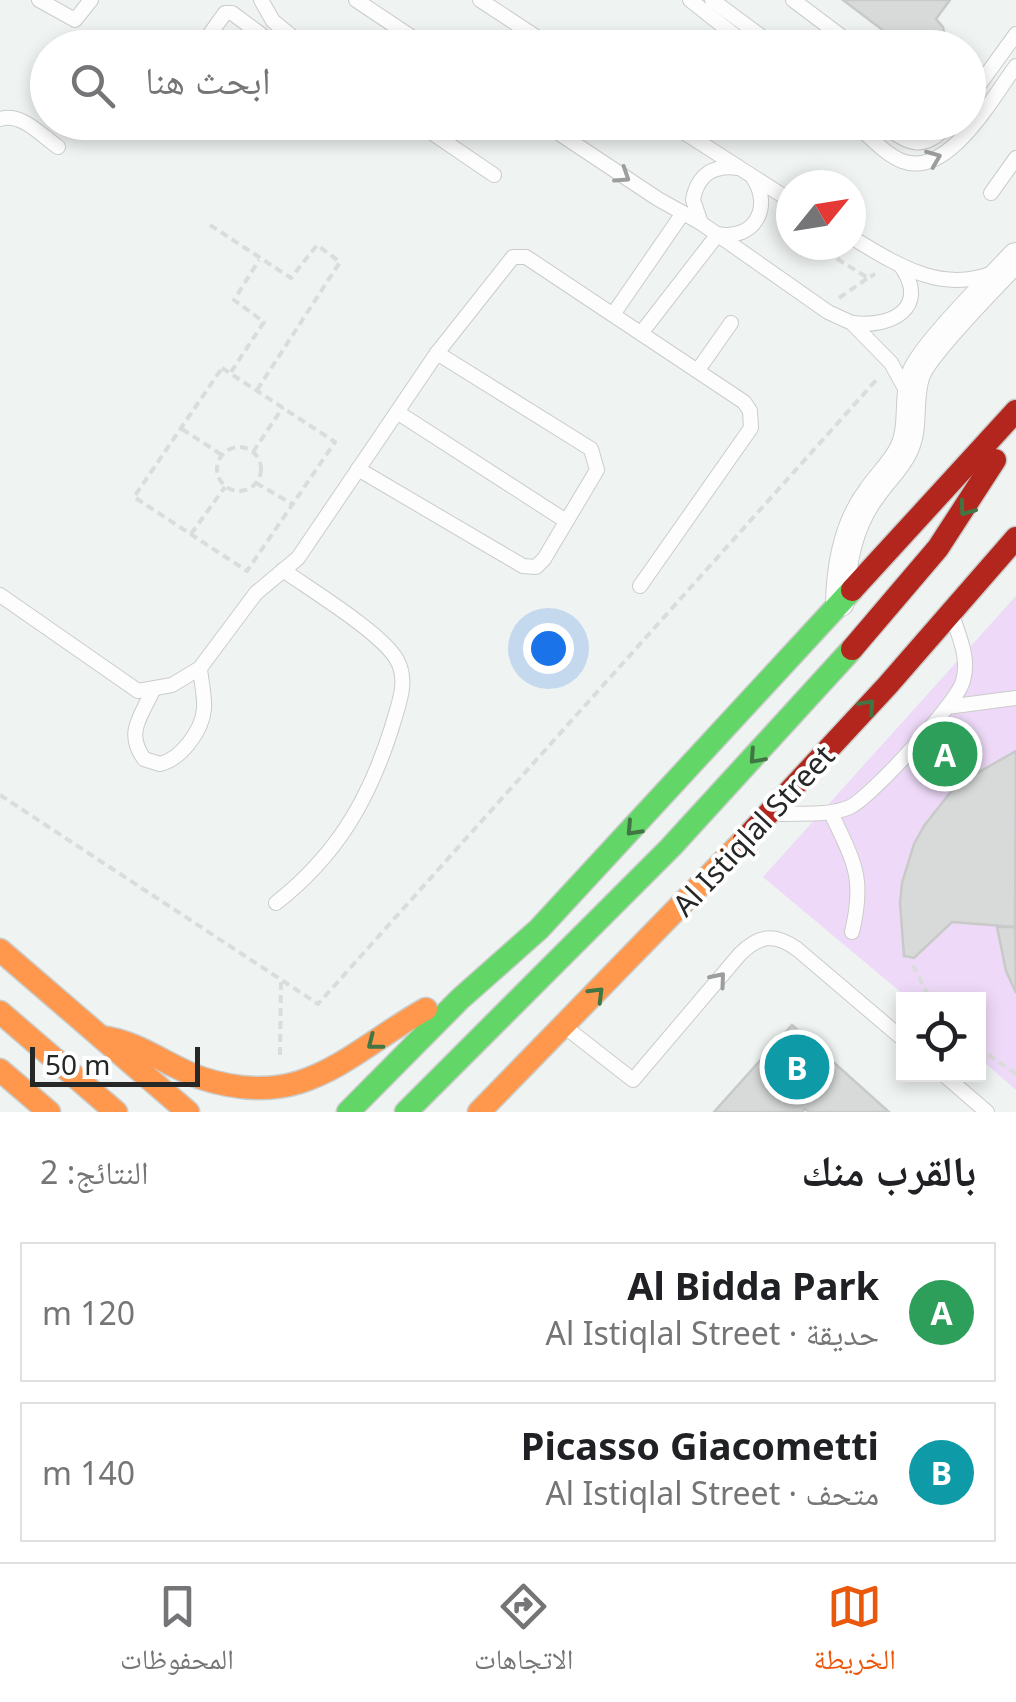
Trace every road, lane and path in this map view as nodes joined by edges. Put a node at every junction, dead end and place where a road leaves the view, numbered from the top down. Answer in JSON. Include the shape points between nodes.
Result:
{"nodes":[{"id":1,"x":39,"y":0,"type":"edge"},
{"id":2,"x":91,"y":0,"type":"edge"},
{"id":3,"x":261,"y":0,"type":"edge"},
{"id":4,"x":356,"y":0,"type":"edge"},
{"id":5,"x":480,"y":0,"type":"edge"},
{"id":6,"x":690,"y":0,"type":"edge"},
{"id":7,"x":712,"y":0,"type":"edge"},
{"id":8,"x":793,"y":0,"type":"edge"},
{"id":9,"x":273,"y":22,"type":"junction"},
{"id":10,"x":212,"y":30,"type":"edge"},
{"id":11,"x":248,"y":30,"type":"edge"},
{"id":12,"x":267,"y":30,"type":"edge"},
{"id":13,"x":283,"y":30,"type":"edge"},
{"id":14,"x":401,"y":30,"type":"edge"},
{"id":15,"x":526,"y":30,"type":"edge"},
{"id":16,"x":728,"y":30,"type":"edge"},
{"id":17,"x":753,"y":30,"type":"edge"},
{"id":18,"x":833,"y":30,"type":"edge"},
{"id":19,"x":1013,"y":44,"type":"edge"},
{"id":20,"x":1016,"y":66,"type":"edge"},
{"id":21,"x":986,"y":78,"type":"edge"},
{"id":22,"x":986,"y":97,"type":"edge"},
{"id":23,"x":0,"y":119,"type":"edge"},
{"id":24,"x":30,"y":126,"type":"edge"},
{"id":25,"x":49,"y":140,"type":"edge"},
{"id":26,"x":442,"y":140,"type":"edge"},
{"id":27,"x":570,"y":140,"type":"edge"},
{"id":28,"x":695,"y":140,"type":"edge"},
{"id":29,"x":882,"y":140,"type":"edge"},
{"id":30,"x":952,"y":140,"type":"edge"},
{"id":31,"x":58,"y":147,"type":"dead end"},
{"id":32,"x":1016,"y":158,"type":"edge"},
{"id":33,"x":738,"y":168,"type":"junction"},
{"id":34,"x":494,"y":175,"type":"dead end"},
{"id":35,"x":753,"y":178,"type":"junction"},
{"id":36,"x":776,"y":192,"type":"edge"},
{"id":37,"x":990,"y":193,"type":"dead end"},
{"id":38,"x":683,"y":213,"type":"junction"},
{"id":39,"x":701,"y":223,"type":"junction"},
{"id":40,"x":210,"y":225,"type":"dead end"},
{"id":41,"x":718,"y":234,"type":"junction"},
{"id":42,"x":866,"y":245,"type":"edge"},
{"id":43,"x":259,"y":260,"type":"junction"},
{"id":44,"x":839,"y":260,"type":"edge"},
{"id":45,"x":898,"y":262,"type":"junction"},
{"id":46,"x":1012,"y":262,"type":"edge"},
{"id":47,"x":868,"y":278,"type":"junction"},
{"id":48,"x":825,"y":309,"type":"junction"},
{"id":49,"x":614,"y":313,"type":"junction"},
{"id":50,"x":732,"y":323,"type":"dead end"},
{"id":51,"x":852,"y":323,"type":"junction"},
{"id":52,"x":642,"y":332,"type":"junction"},
{"id":53,"x":437,"y":352,"type":"junction"},
{"id":54,"x":892,"y":364,"type":"junction"},
{"id":55,"x":698,"y":370,"type":"junction"},
{"id":56,"x":230,"y":374,"type":"junction"},
{"id":57,"x":258,"y":390,"type":"junction"},
{"id":58,"x":910,"y":404,"type":"junction"},
{"id":59,"x":283,"y":406,"type":"junction"},
{"id":60,"x":396,"y":412,"type":"junction"},
{"id":61,"x":1011,"y":416,"type":"edge"},
{"id":62,"x":182,"y":429,"type":"junction"},
{"id":63,"x":253,"y":452,"type":"junction"},
{"id":64,"x":222,"y":456,"type":"junction"},
{"id":65,"x":358,"y":469,"type":"junction"},
{"id":66,"x":256,"y":483,"type":"junction"},
{"id":67,"x":225,"y":486,"type":"junction"},
{"id":68,"x":294,"y":505,"type":"junction"},
{"id":69,"x":566,"y":520,"type":"junction"},
{"id":70,"x":191,"y":534,"type":"junction"},
{"id":71,"x":1016,"y":538,"type":"edge"},
{"id":72,"x":283,"y":570,"type":"junction"},
{"id":73,"x":640,"y":586,"type":"dead end"},
{"id":74,"x":0,"y":596,"type":"edge"},
{"id":75,"x":840,"y":602,"type":"junction"},
{"id":76,"x":952,"y":613,"type":"junction"},
{"id":77,"x":200,"y":668,"type":"junction"},
{"id":78,"x":153,"y":690,"type":"junction"},
{"id":79,"x":1016,"y":698,"type":"edge"},
{"id":80,"x":946,"y":707,"type":"junction"},
{"id":81,"x":0,"y":795,"type":"edge"},
{"id":82,"x":832,"y":812,"type":"junction"},
{"id":83,"x":770,"y":814,"type":"junction"},
{"id":84,"x":276,"y":903,"type":"dead end"},
{"id":85,"x":852,"y":932,"type":"dead end"},
{"id":86,"x":0,"y":950,"type":"edge"},
{"id":87,"x":913,"y":965,"type":"dead end"},
{"id":88,"x":281,"y":980,"type":"junction"},
{"id":89,"x":926,"y":992,"type":"edge"},
{"id":90,"x":460,"y":999,"type":"junction"},
{"id":91,"x":0,"y":1012,"type":"edge"},
{"id":92,"x":564,"y":1026,"type":"junction"},
{"id":93,"x":896,"y":1033,"type":"edge"},
{"id":94,"x":102,"y":1036,"type":"junction"},
{"id":95,"x":986,"y":1053,"type":"edge"},
{"id":96,"x":280,"y":1054,"type":"dead end"},
{"id":97,"x":0,"y":1070,"type":"edge"},
{"id":98,"x":1016,"y":1074,"type":"edge"},
{"id":99,"x":952,"y":1082,"type":"edge"},
{"id":100,"x":0,"y":1096,"type":"edge"},
{"id":101,"x":16,"y":1112,"type":"edge"},
{"id":102,"x":49,"y":1112,"type":"edge"},
{"id":103,"x":116,"y":1112,"type":"edge"},
{"id":104,"x":188,"y":1112,"type":"edge"},
{"id":105,"x":348,"y":1112,"type":"edge"},
{"id":106,"x":406,"y":1112,"type":"edge"},
{"id":107,"x":479,"y":1112,"type":"edge"},
{"id":108,"x":987,"y":1112,"type":"edge"}],
"edges":[{"from":1,"to":2,"type":"lane","via":[[75,20]]},
{"from":3,"to":9,"type":"lane"},
{"from":4,"to":14,"type":"lane"},
{"from":5,"to":15,"type":"lane"},
{"from":6,"to":16,"type":"lane"},
{"from":7,"to":17,"type":"lane"},
{"from":8,"to":18,"type":"lane"},
{"from":9,"to":12,"type":"lane"},
{"from":9,"to":13,"type":"lane"},
{"from":10,"to":11,"type":"lane","via":[[225,12]]},
{"from":19,"to":21,"type":"lane"},
{"from":20,"to":22,"type":"lane"},
{"from":23,"to":24,"type":"lane","via":[[12,116]]},
{"from":25,"to":31,"type":"lane"},
{"from":26,"to":34,"type":"lane"},
{"from":27,"to":38,"type":"lane","one_way":true},
{"from":28,"to":33,"type":"lane"},
{"from":29,"to":30,"type":"lane","via":[[894,157],[920,164],[944,156]]},
{"from":32,"to":37,"type":"lane"},
{"from":33,"to":35,"type":"lane"},
{"from":33,"to":39,"type":"lane","via":[[715,168],[702,178],[693,200]]},
{"from":35,"to":36,"type":"lane"},
{"from":35,"to":41,"type":"lane","via":[[762,194],[757,220],[736,235]]},
{"from":38,"to":39,"type":"lane"},
{"from":38,"to":49,"type":"lane"},
{"from":39,"to":41,"type":"lane"},
{"from":40,"to":43,"type":"path"},
{"from":41,"to":48,"type":"lane"},
{"from":41,"to":52,"type":"lane"},
{"from":42,"to":45,"type":"lane"},
{"from":43,"to":56,"type":"path","via":[[234,300],[264,322]]},
{"from":43,"to":57,"type":"path","via":[[290,278],[317,244],[340,262]]},
{"from":44,"to":47,"type":"path"},
{"from":45,"to":46,"type":"lane","via":[[949,281]]},
{"from":45,"to":47,"type":"path"},
{"from":45,"to":51,"type":"lane","via":[[909,280],[906,308],[893,321]]},
{"from":46,"to":58,"type":"street","via":[[919,366]]},
{"from":47,"to":48,"type":"path"},
{"from":48,"to":51,"type":"lane"},
{"from":49,"to":52,"type":"lane"},
{"from":49,"to":53,"type":"lane","via":[[526,256],[513,256]]},
{"from":50,"to":55,"type":"lane"},
{"from":51,"to":54,"type":"lane"},
{"from":52,"to":55,"type":"lane"},
{"from":53,"to":60,"type":"lane"},
{"from":53,"to":69,"type":"lane","via":[[591,450],[598,470]]},
{"from":54,"to":58,"type":"lane"},
{"from":54,"to":88,"type":"path","via":[[318,1004]]},
{"from":55,"to":73,"type":"lane","via":[[744,402],[751,428]]},
{"from":56,"to":57,"type":"path"},
{"from":56,"to":62,"type":"path","via":[[222,368]]},
{"from":57,"to":59,"type":"path"},
{"from":58,"to":75,"type":"street","via":[[904,450],[854,524]]},
{"from":59,"to":63,"type":"path"},
{"from":59,"to":68,"type":"path","via":[[335,442]]},
{"from":60,"to":65,"type":"lane"},
{"from":60,"to":69,"type":"lane"},
{"from":61,"to":75,"type":"main road"},
{"from":61,"to":106,"type":"main road","one_way":true,"via":[[977,493],[884,614],[598,924]]},
{"from":62,"to":64,"type":"path"},
{"from":62,"to":70,"type":"path","via":[[134,497]]},
{"from":63,"to":64,"type":"path","via":[[236,447]]},
{"from":63,"to":66,"type":"path","via":[[260,467]]},
{"from":64,"to":67,"type":"path","via":[[217,472]]},
{"from":65,"to":69,"type":"lane","via":[[523,566],[536,567],[544,559]]},
{"from":65,"to":72,"type":"lane"},
{"from":66,"to":67,"type":"path","via":[[241,492]]},
{"from":66,"to":68,"type":"path"},
{"from":67,"to":70,"type":"path"},
{"from":68,"to":70,"type":"path","via":[[247,572]]},
{"from":71,"to":76,"type":"main road","name":"Al Istiqlal Street"},
{"from":72,"to":77,"type":"lane","via":[[256,593]]},
{"from":72,"to":84,"type":"lane","via":[[386,645],[400,667],[402,688],[359,812],[322,862]]},
{"from":74,"to":78,"type":"lane","via":[[118,680],[138,691]]},
{"from":75,"to":90,"type":"main road","one_way":true,"via":[[591,875]]},
{"from":76,"to":80,"type":"lane","via":[[966,670]]},
{"from":83,"to":76,"type":"main road","name":"Al Istiqlal Street","one_way":true},
{"from":77,"to":78,"type":"lane"},
{"from":77,"to":78,"type":"lane","via":[[202,720],[180,756],[160,764],[144,759],[133,741]]},
{"from":79,"to":80,"type":"lane"},
{"from":80,"to":82,"type":"lane","via":[[869,794]]},
{"from":81,"to":88,"type":"path"},
{"from":82,"to":83,"type":"lane"},
{"from":82,"to":85,"type":"lane","via":[[858,878]]},
{"from":92,"to":83,"type":"main road","name":"Al Istiqlal Street","one_way":true},
{"from":86,"to":94,"type":"main road"},
{"from":87,"to":89,"type":"path"},
{"from":88,"to":96,"type":"path"},
{"from":90,"to":94,"type":"main road","one_way":true,"via":[[411,1018],[336,1070],[280,1088],[237,1088],[199,1078],[136,1042]]},
{"from":90,"to":105,"type":"main road"},
{"from":91,"to":103,"type":"main road"},
{"from":92,"to":93,"type":"lane","one_way":true,"via":[[633,1080],[740,954],[768,936],[797,949]]},
{"from":92,"to":107,"type":"main road","name":"Al Istiqlal Street"},
{"from":94,"to":104,"type":"main road"},
{"from":95,"to":98,"type":"path"},
{"from":97,"to":102,"type":"main road"},
{"from":99,"to":108,"type":"lane"},
{"from":100,"to":101,"type":"main road"}]}
